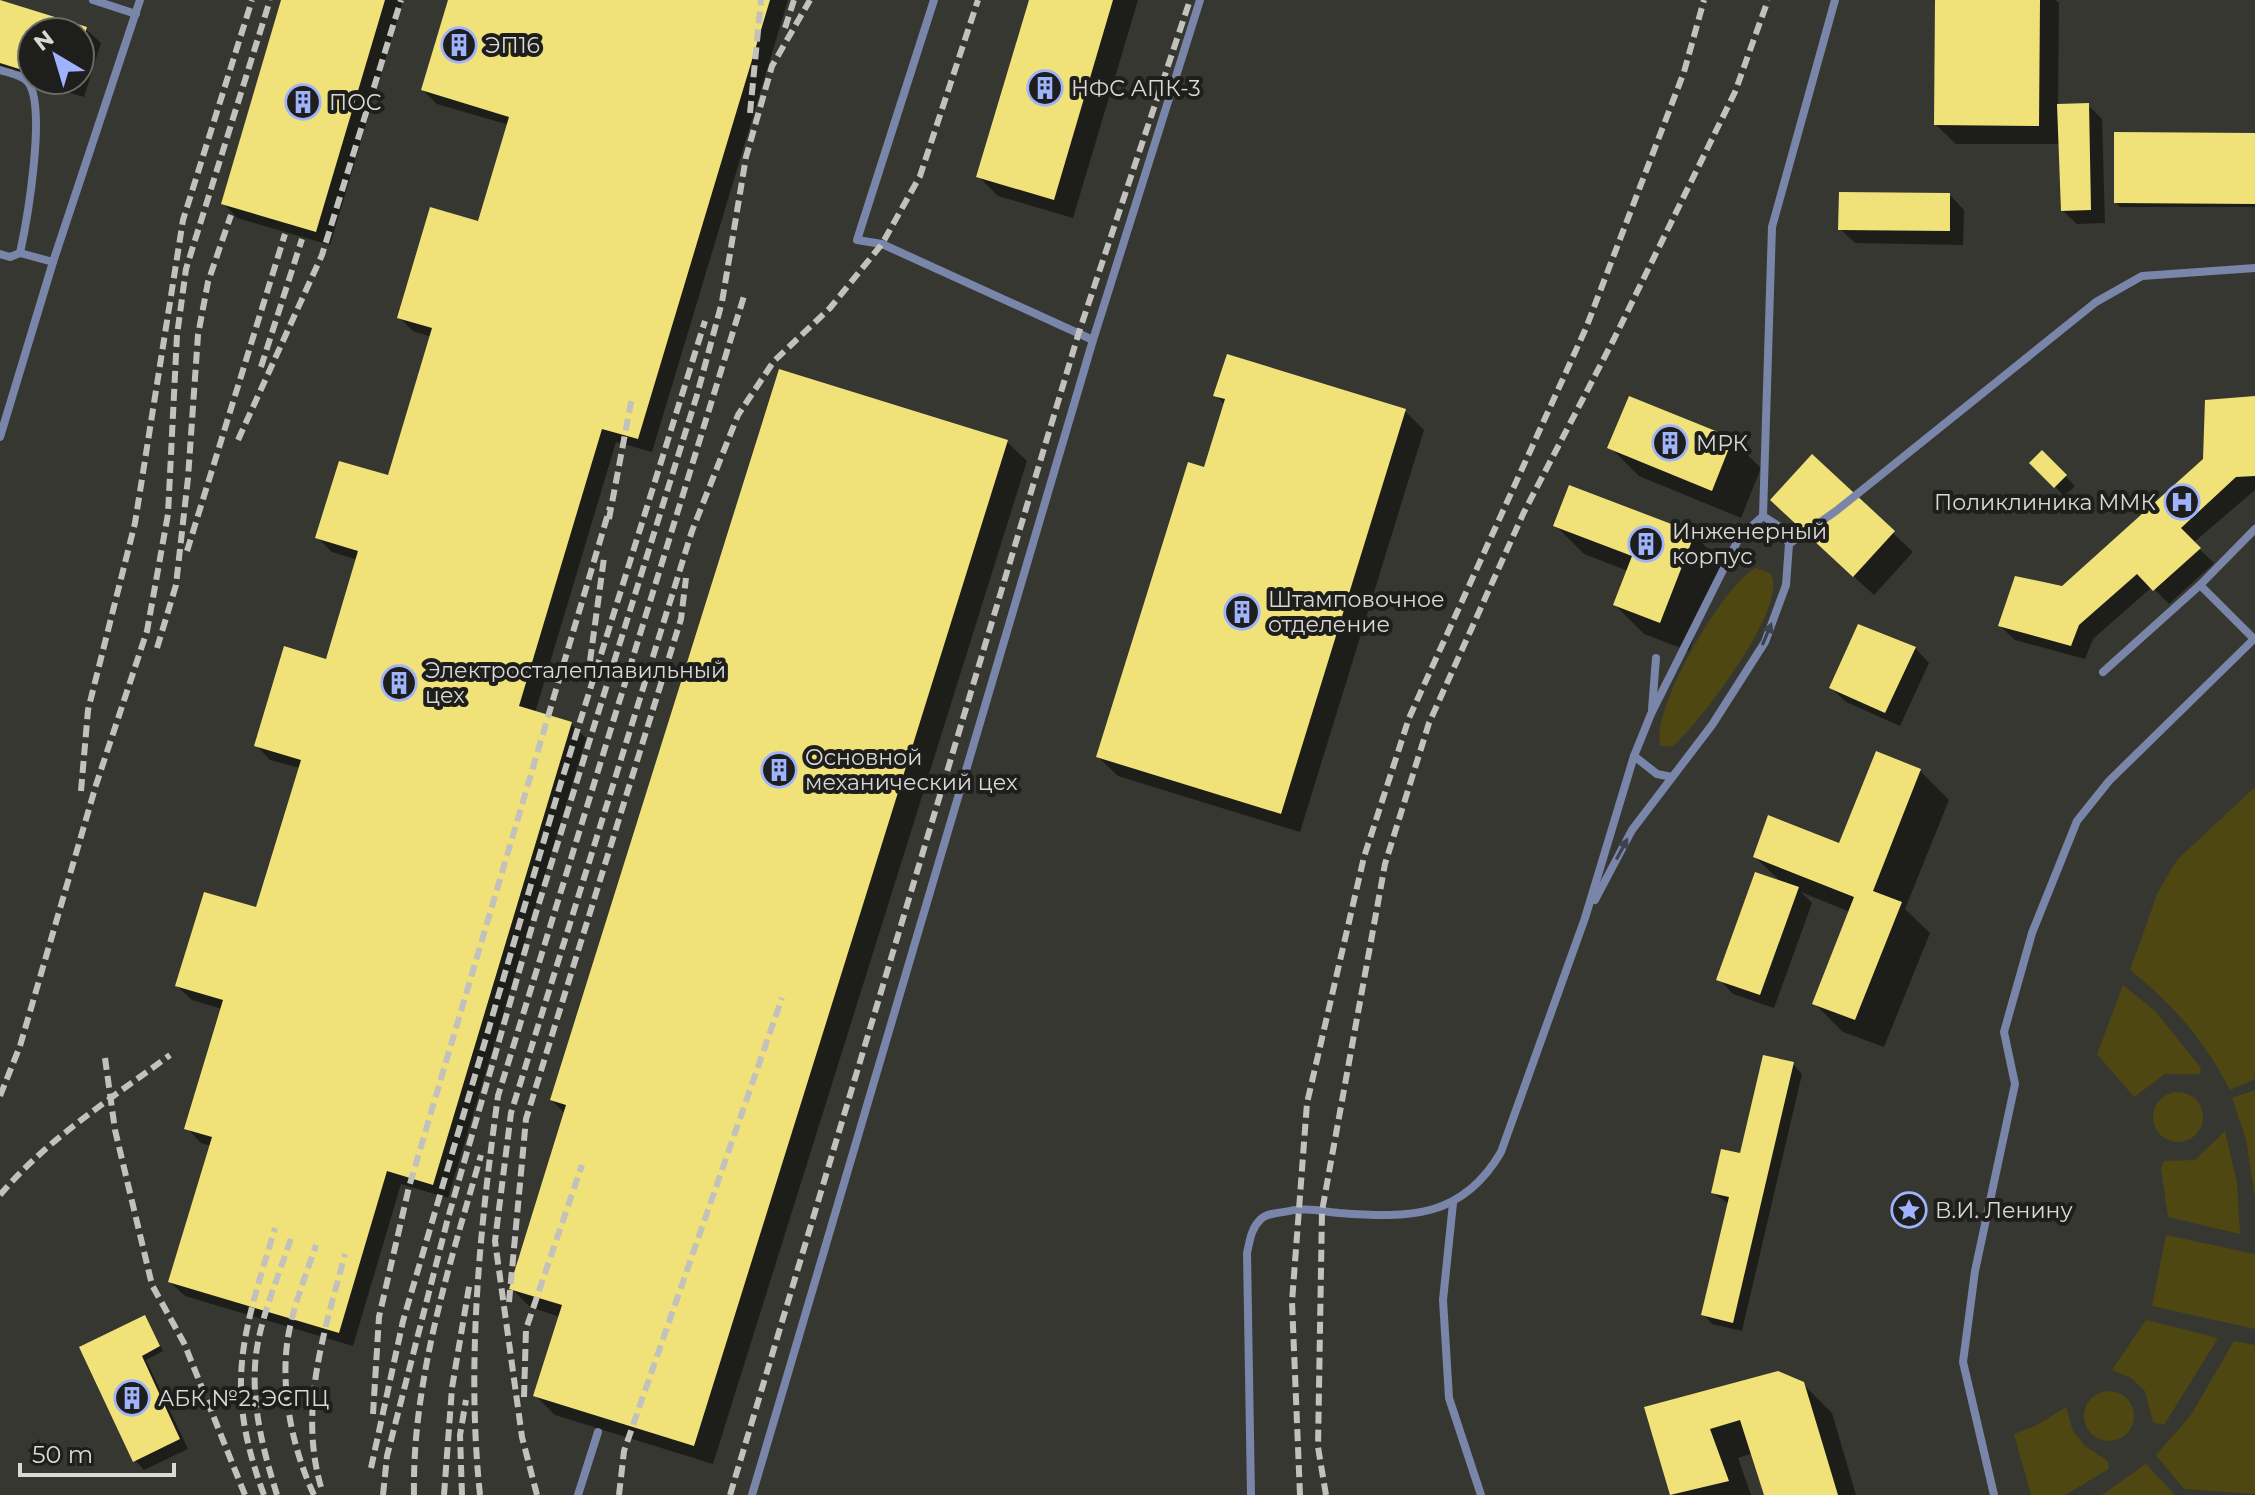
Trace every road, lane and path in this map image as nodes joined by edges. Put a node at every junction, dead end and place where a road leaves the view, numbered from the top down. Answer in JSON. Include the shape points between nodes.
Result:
{"nodes":[{"id":1,"x":93,"y":0,"type":"edge"},
{"id":2,"x":140,"y":0,"type":"edge"},
{"id":3,"x":934,"y":0,"type":"edge"},
{"id":4,"x":1200,"y":0,"type":"edge"},
{"id":5,"x":1835,"y":0,"type":"edge"},
{"id":6,"x":136,"y":14,"type":"junction"},
{"id":7,"x":0,"y":70,"type":"edge"},
{"id":8,"x":20,"y":253,"type":"junction"},
{"id":9,"x":0,"y":254,"type":"edge"},
{"id":10,"x":53,"y":262,"type":"junction"},
{"id":11,"x":2255,"y":268,"type":"edge"},
{"id":12,"x":1093,"y":340,"type":"junction"},
{"id":13,"x":0,"y":437,"type":"edge"},
{"id":14,"x":1763,"y":516,"type":"junction"},
{"id":15,"x":2255,"y":529,"type":"edge"},
{"id":16,"x":1789,"y":544,"type":"junction"},
{"id":17,"x":2200,"y":585,"type":"junction"},
{"id":18,"x":1656,"y":658,"type":"dead end"},
{"id":19,"x":2103,"y":672,"type":"dead end"},
{"id":20,"x":1651,"y":714,"type":"junction"},
{"id":21,"x":1634,"y":756,"type":"junction"},
{"id":22,"x":1672,"y":777,"type":"junction"},
{"id":23,"x":1585,"y":918,"type":"junction"},
{"id":24,"x":1453,"y":1203,"type":"junction"},
{"id":25,"x":598,"y":1432,"type":"dead end"},
{"id":26,"x":578,"y":1495,"type":"edge"},
{"id":27,"x":752,"y":1495,"type":"edge"},
{"id":28,"x":1251,"y":1495,"type":"edge"},
{"id":29,"x":1481,"y":1495,"type":"edge"},
{"id":30,"x":1994,"y":1495,"type":"edge"}],
"edges":[{"from":1,"to":6,"type":"lane"},
{"from":2,"to":6,"type":"lane"},
{"from":3,"to":12,"type":"lane","via":[[857,240],[882,244]]},
{"from":4,"to":12,"type":"lane"},
{"from":5,"to":14,"type":"lane","via":[[1772,227]]},
{"from":6,"to":10,"type":"lane"},
{"from":7,"to":8,"type":"lane","via":[[22,77],[33,94],[34,182]]},
{"from":8,"to":9,"type":"lane"},
{"from":8,"to":10,"type":"lane"},
{"from":10,"to":13,"type":"lane"},
{"from":11,"to":16,"type":"lane","via":[[2142,276],[2096,302]]},
{"from":12,"to":27,"type":"lane"},
{"from":14,"to":16,"type":"lane","via":[[1780,527]]},
{"from":14,"to":20,"type":"lane","via":[[1739,538]]},
{"from":15,"to":17,"type":"lane"},
{"from":22,"to":16,"type":"lane","one_way":true,"via":[[1765,642],[1786,585]]},
{"from":17,"to":19,"type":"lane"},
{"from":17,"to":30,"type":"lane","via":[[2254,639],[2109,781],[2077,821],[2042,902],[2004,1032],[2015,1084],[1975,1271],[1963,1362]]},
{"from":18,"to":20,"type":"lane"},
{"from":20,"to":21,"type":"lane"},
{"from":21,"to":22,"type":"lane"},
{"from":21,"to":23,"type":"lane"},
{"from":23,"to":22,"type":"lane","one_way":true,"via":[[1632,830]]},
{"from":23,"to":24,"type":"lane","via":[[1501,1152],[1485,1179]]},
{"from":24,"to":28,"type":"lane","via":[[1393,1217],[1299,1208],[1263,1216],[1252,1230],[1247,1253]]},
{"from":24,"to":29,"type":"lane","via":[[1443,1300],[1449,1398]]},
{"from":25,"to":26,"type":"lane"}]}
